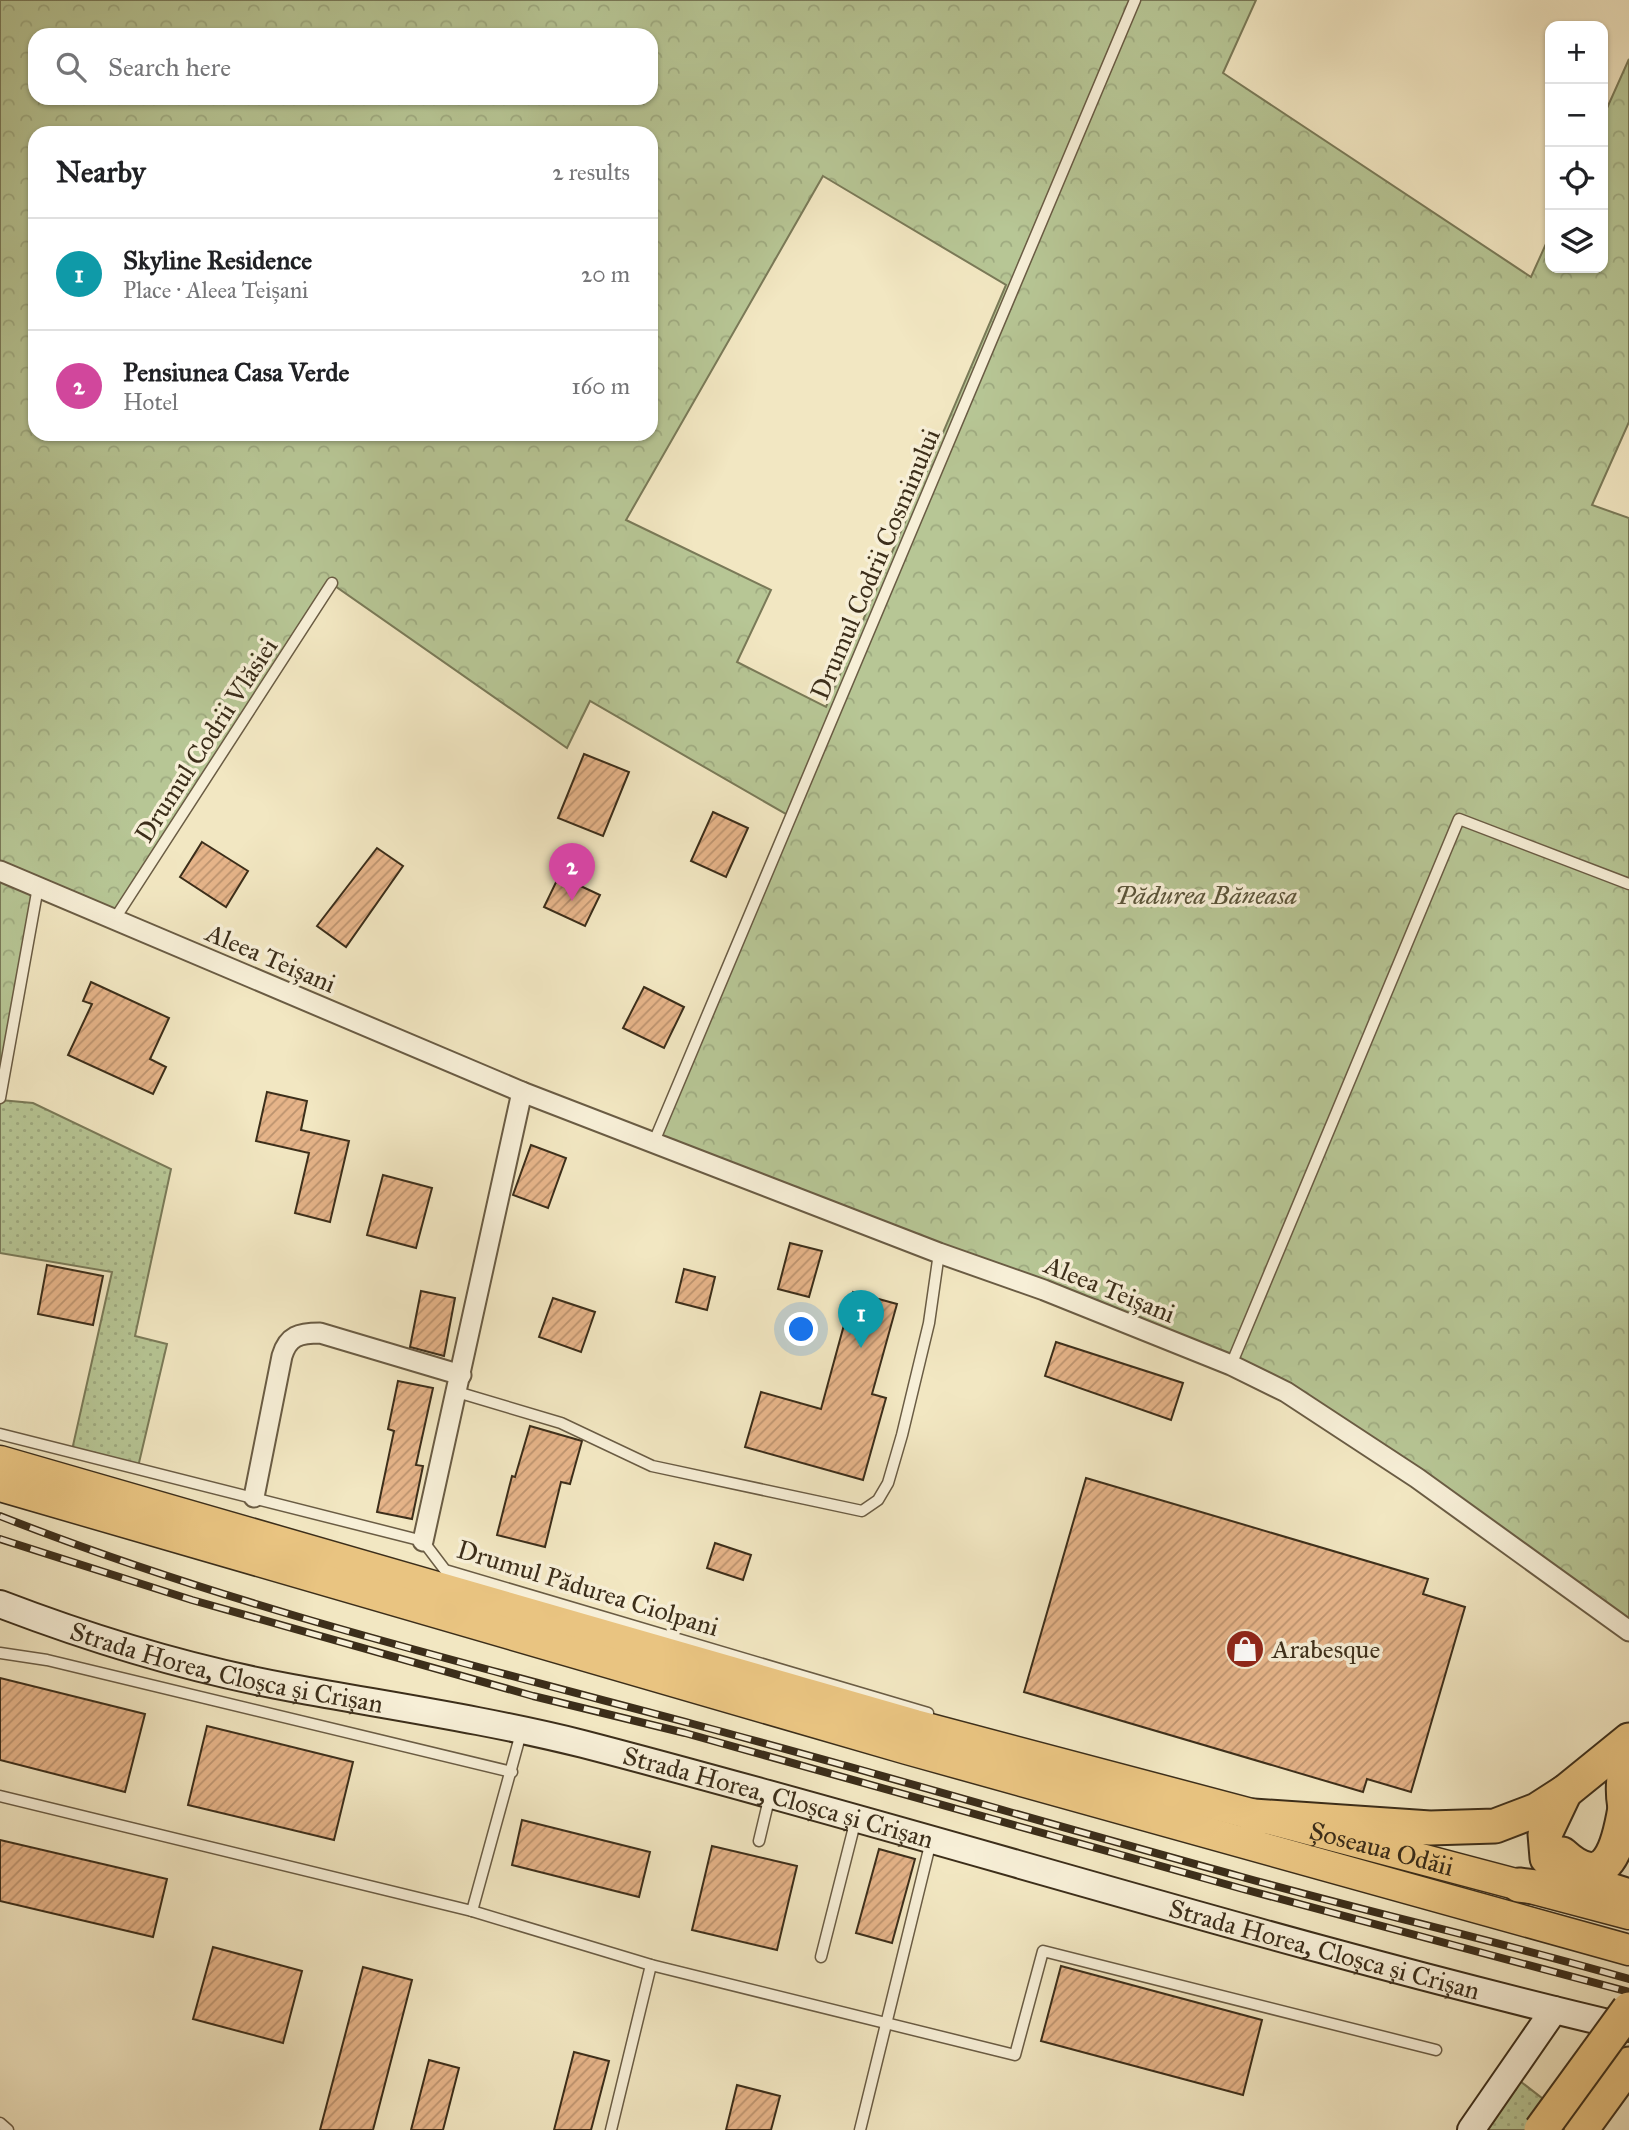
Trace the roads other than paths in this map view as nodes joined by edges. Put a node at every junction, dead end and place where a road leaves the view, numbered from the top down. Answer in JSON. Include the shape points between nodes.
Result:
{"nodes":[{"id":1,"x":1135,"y":0,"type":"edge"},
{"id":2,"x":332,"y":583,"type":"dead end"},
{"id":3,"x":0,"y":871,"type":"edge"},
{"id":4,"x":1629,"y":884,"type":"edge"},
{"id":5,"x":38,"y":887,"type":"junction"},
{"id":6,"x":114,"y":920,"type":"junction"},
{"id":7,"x":522,"y":1092,"type":"junction"},
{"id":8,"x":0,"y":1098,"type":"edge"},
{"id":9,"x":653,"y":1144,"type":"junction"},
{"id":10,"x":939,"y":1254,"type":"junction"},
{"id":11,"x":1231,"y":1365,"type":"junction"},
{"id":12,"x":459,"y":1383,"type":"junction"},
{"id":13,"x":0,"y":1434,"type":"edge"},
{"id":14,"x":0,"y":1461,"type":"edge"},
{"id":15,"x":0,"y":1486,"type":"edge"},
{"id":16,"x":254,"y":1497,"type":"junction"},
{"id":17,"x":423,"y":1541,"type":"junction"},
{"id":18,"x":0,"y":1604,"type":"edge"},
{"id":19,"x":1629,"y":1630,"type":"edge"},
{"id":20,"x":0,"y":1653,"type":"edge"},
{"id":21,"x":522,"y":1728,"type":"junction"},
{"id":22,"x":917,"y":1729,"type":"junction"},
{"id":23,"x":1629,"y":1740,"type":"edge"},
{"id":24,"x":1629,"y":1757,"type":"edge"},
{"id":25,"x":512,"y":1772,"type":"junction"},
{"id":26,"x":770,"y":1794,"type":"junction"},
{"id":27,"x":0,"y":1796,"type":"edge"},
{"id":28,"x":1562,"y":1798,"type":"junction"},
{"id":29,"x":1253,"y":1816,"type":"junction"},
{"id":30,"x":1627,"y":1816,"type":"edge"},
{"id":31,"x":856,"y":1819,"type":"junction"},
{"id":32,"x":931,"y":1840,"type":"junction"},
{"id":33,"x":760,"y":1841,"type":"dead end"},
{"id":34,"x":1519,"y":1885,"type":"junction"},
{"id":35,"x":1629,"y":1896,"type":"edge"},
{"id":36,"x":472,"y":1911,"type":"junction"},
{"id":37,"x":1629,"y":1914,"type":"edge"},
{"id":38,"x":1629,"y":1950,"type":"edge"},
{"id":39,"x":821,"y":1957,"type":"dead end"},
{"id":40,"x":652,"y":1965,"type":"junction"},
{"id":41,"x":1629,"y":2009,"type":"edge"},
{"id":42,"x":1553,"y":2010,"type":"junction"},
{"id":43,"x":887,"y":2024,"type":"junction"},
{"id":44,"x":1629,"y":2028,"type":"edge"},
{"id":45,"x":1436,"y":2050,"type":"dead end"},
{"id":46,"x":1629,"y":2064,"type":"edge"},
{"id":47,"x":0,"y":2123,"type":"edge"},
{"id":48,"x":8,"y":2130,"type":"edge"},
{"id":49,"x":611,"y":2130,"type":"edge"},
{"id":50,"x":860,"y":2130,"type":"edge"},
{"id":51,"x":1471,"y":2130,"type":"edge"},
{"id":52,"x":1541,"y":2130,"type":"edge"},
{"id":53,"x":1581,"y":2130,"type":"edge"}],
"edges":[{"from":1,"to":9,"type":"lane","name":"Drumul Codrii Cosminului"},
{"from":2,"to":6,"type":"lane","name":"Drumul Codrii Vlăsiei"},
{"from":3,"to":5,"type":"street","name":"Aleea Teișani"},
{"from":4,"to":11,"type":"lane","via":[[1459,819]]},
{"from":5,"to":6,"type":"street","name":"Aleea Teișani"},
{"from":5,"to":8,"type":"lane"},
{"from":6,"to":7,"type":"street","name":"Aleea Teișani"},
{"from":7,"to":9,"type":"street","name":"Aleea Teișani"},
{"from":7,"to":12,"type":"street"},
{"from":9,"to":10,"type":"street","name":"Aleea Teișani"},
{"from":10,"to":11,"type":"street","name":"Aleea Teișani","via":[[1044,1290]]},
{"from":10,"to":12,"type":"lane","via":[[929,1323],[888,1483],[878,1500],[862,1511],[652,1466],[561,1423]]},
{"from":11,"to":19,"type":"street","name":"Aleea Teișani","via":[[1286,1392],[1417,1478]]},
{"from":12,"to":16,"type":"street","via":[[320,1333],[299,1333],[286,1344],[282,1356]]},
{"from":12,"to":17,"type":"street"},
{"from":13,"to":16,"type":"lane","name":"Drumul Pădurea Ciolpani"},
{"from":14,"to":22,"type":"main road"},
{"from":15,"to":22,"type":"main road"},
{"from":16,"to":17,"type":"lane","name":"Drumul Pădurea Ciolpani"},
{"from":17,"to":22,"type":"lane","name":"Drumul Pădurea Ciolpani","via":[[445,1570]]},
{"from":18,"to":21,"type":"street","name":"Strada Horea, Cloșca și Crișan","via":[[168,1659],[288,1687]]},
{"from":20,"to":25,"type":"lane","via":[[47,1660]]},
{"from":21,"to":25,"type":"lane"},
{"from":21,"to":26,"type":"street","name":"Strada Horea, Cloșca și Crișan"},
{"from":22,"to":29,"type":"main road","name":"Șoseaua Odăii"},
{"from":22,"to":38,"type":"main road","via":[[1524,1923]]},
{"from":23,"to":28,"type":"highway"},
{"from":24,"to":30,"type":"highway","via":[[1623,1777]]},
{"from":25,"to":36,"type":"lane"},
{"from":26,"to":31,"type":"street","name":"Strada Horea, Cloșca și Crișan"},
{"from":26,"to":33,"type":"lane"},
{"from":27,"to":36,"type":"lane"},
{"from":28,"to":29,"type":"highway","via":[[1516,1819],[1478,1828]]},
{"from":28,"to":30,"type":"highway","via":[[1556,1826],[1558,1846],[1568,1860],[1591,1868],[1615,1853]]},
{"from":28,"to":35,"type":"highway","via":[[1545,1834],[1547,1858],[1572,1878]]},
{"from":29,"to":34,"type":"main road","name":"Șoseaua Odăii"},
{"from":31,"to":32,"type":"street","name":"Strada Horea, Cloșca și Crișan"},
{"from":31,"to":39,"type":"lane"},
{"from":32,"to":42,"type":"street","name":"Strada Horea, Cloșca și Crișan"},
{"from":32,"to":43,"type":"lane"},
{"from":34,"to":35,"type":"highway"},
{"from":34,"to":37,"type":"main road","name":"Șoseaua Odăii"},
{"from":36,"to":40,"type":"lane"},
{"from":40,"to":43,"type":"lane"},
{"from":40,"to":49,"type":"lane"},
{"from":41,"to":52,"type":"highway","bridge":true},
{"from":42,"to":44,"type":"street","name":"Strada Horea, Cloșca și Crișan"},
{"from":42,"to":51,"type":"street"},
{"from":43,"to":45,"type":"lane","via":[[1015,2055],[1043,1951]]},
{"from":43,"to":50,"type":"lane"},
{"from":46,"to":53,"type":"highway"},
{"from":47,"to":48,"type":"lane"}]}
